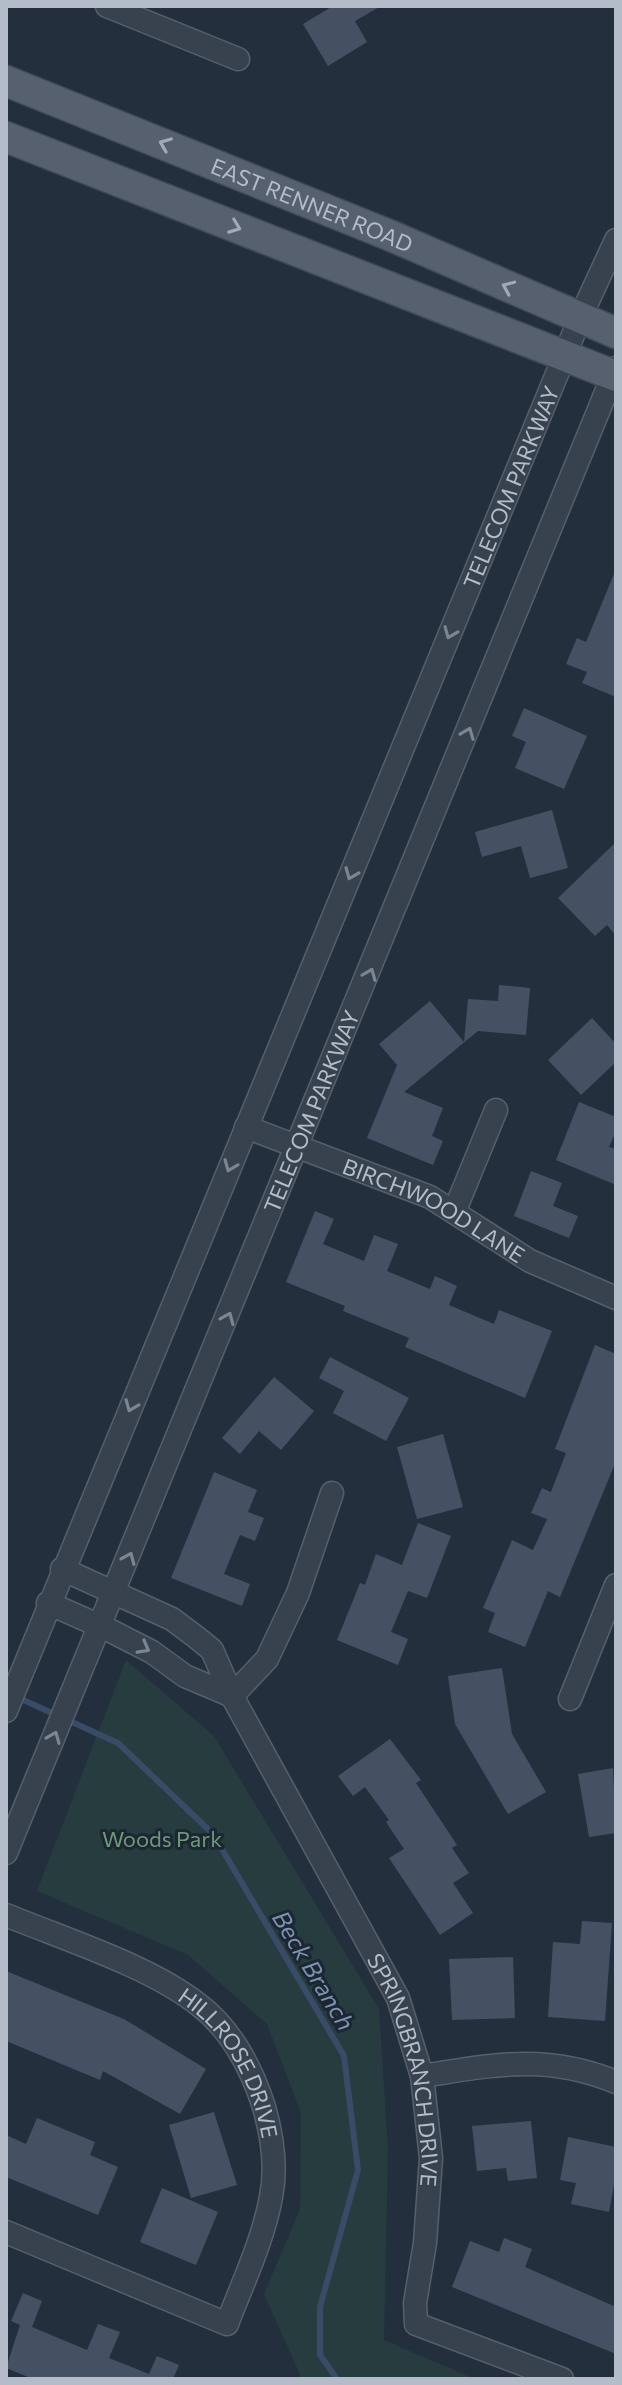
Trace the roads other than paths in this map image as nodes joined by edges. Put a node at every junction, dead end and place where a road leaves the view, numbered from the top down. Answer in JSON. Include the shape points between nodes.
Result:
{"nodes":[{"id":1,"x":107,"y":6,"type":"edge"},
{"id":2,"x":238,"y":59,"type":"dead end"},
{"id":3,"x":6,"y":81,"type":"edge"},
{"id":4,"x":6,"y":137,"type":"edge"},
{"id":5,"x":616,"y":240,"type":"edge"},
{"id":6,"x":580,"y":318,"type":"junction"},
{"id":7,"x":616,"y":333,"type":"edge"},
{"id":8,"x":565,"y":354,"type":"junction"},
{"id":9,"x":615,"y":373,"type":"edge"},
{"id":10,"x":496,"y":1110,"type":"dead end"},
{"id":11,"x":246,"y":1127,"type":"junction"},
{"id":12,"x":299,"y":1148,"type":"junction"},
{"id":13,"x":455,"y":1210,"type":"junction"},
{"id":14,"x":616,"y":1298,"type":"edge"},
{"id":15,"x":332,"y":1493,"type":"dead end"},
{"id":16,"x":62,"y":1569,"type":"junction"},
{"id":17,"x":616,"y":1585,"type":"edge"},
{"id":18,"x":115,"y":1592,"type":"junction"},
{"id":19,"x":48,"y":1603,"type":"junction"},
{"id":20,"x":100,"y":1626,"type":"junction"},
{"id":21,"x":607,"y":1628,"type":"edge"},
{"id":22,"x":196,"y":1637,"type":"junction"},
{"id":23,"x":174,"y":1668,"type":"junction"},
{"id":24,"x":232,"y":1696,"type":"junction"},
{"id":25,"x":570,"y":1699,"type":"dead end"},
{"id":26,"x":6,"y":1711,"type":"edge"},
{"id":27,"x":6,"y":1853,"type":"edge"},
{"id":28,"x":6,"y":1915,"type":"edge"},
{"id":29,"x":422,"y":2076,"type":"junction"},
{"id":30,"x":616,"y":2082,"type":"edge"},
{"id":31,"x":6,"y":2232,"type":"edge"},
{"id":32,"x":562,"y":2379,"type":"edge"}],
"edges":[{"from":1,"to":2,"type":"street"},
{"from":6,"to":3,"type":"main road","name":"EAST RENNER ROAD","one_way":true},
{"from":4,"to":8,"type":"main road","one_way":true},
{"from":5,"to":6,"type":"street","name":"TELECOM PARKWAY"},
{"from":6,"to":7,"type":"main road","name":"EAST RENNER ROAD"},
{"from":6,"to":8,"type":"street","name":"TELECOM PARKWAY"},
{"from":8,"to":9,"type":"main road"},
{"from":8,"to":11,"type":"street","name":"TELECOM PARKWAY","one_way":true},
{"from":12,"to":9,"type":"street","name":"TELECOM PARKWAY","one_way":true},
{"from":10,"to":13,"type":"street"},
{"from":11,"to":12,"type":"street","name":"BIRCHWOOD LANE"},
{"from":11,"to":16,"type":"street","name":"TELECOM PARKWAY","one_way":true},
{"from":12,"to":13,"type":"street","name":"BIRCHWOOD LANE"},
{"from":18,"to":12,"type":"street","name":"TELECOM PARKWAY","one_way":true},
{"from":13,"to":14,"type":"street","name":"BIRCHWOOD LANE","via":[[530,1261]]},
{"from":15,"to":24,"type":"street","via":[[298,1593],[267,1659]]},
{"from":16,"to":18,"type":"street","name":"SPRINGBRANCH DRIVE"},
{"from":16,"to":19,"type":"street","name":"TELECOM PARKWAY"},
{"from":17,"to":21,"type":"street"},
{"from":18,"to":20,"type":"street","name":"TELECOM PARKWAY"},
{"from":18,"to":22,"type":"street","name":"SPRINGBRANCH DRIVE","via":[[172,1619]]},
{"from":19,"to":20,"type":"street"},
{"from":19,"to":26,"type":"street","name":"TELECOM PARKWAY"},
{"from":20,"to":23,"type":"street","one_way":true},
{"from":27,"to":20,"type":"street","name":"TELECOM PARKWAY","one_way":true},
{"from":21,"to":25,"type":"street"},
{"from":22,"to":23,"type":"street"},
{"from":22,"to":24,"type":"street","name":"SPRINGBRANCH DRIVE","via":[[212,1650]]},
{"from":23,"to":24,"type":"street"},
{"from":24,"to":29,"type":"street","name":"SPRINGBRANCH DRIVE","via":[[398,1998]]},
{"from":28,"to":31,"type":"street","name":"HILLROSE DRIVE","via":[[172,1987],[200,2005],[243,2058],[269,2123],[274,2159],[264,2229],[227,2324]]},
{"from":29,"to":30,"type":"street","via":[[515,2062],[559,2066]]},
{"from":29,"to":32,"type":"street","name":"SPRINGBRANCH DRIVE","via":[[431,2158],[416,2324]]}]}
